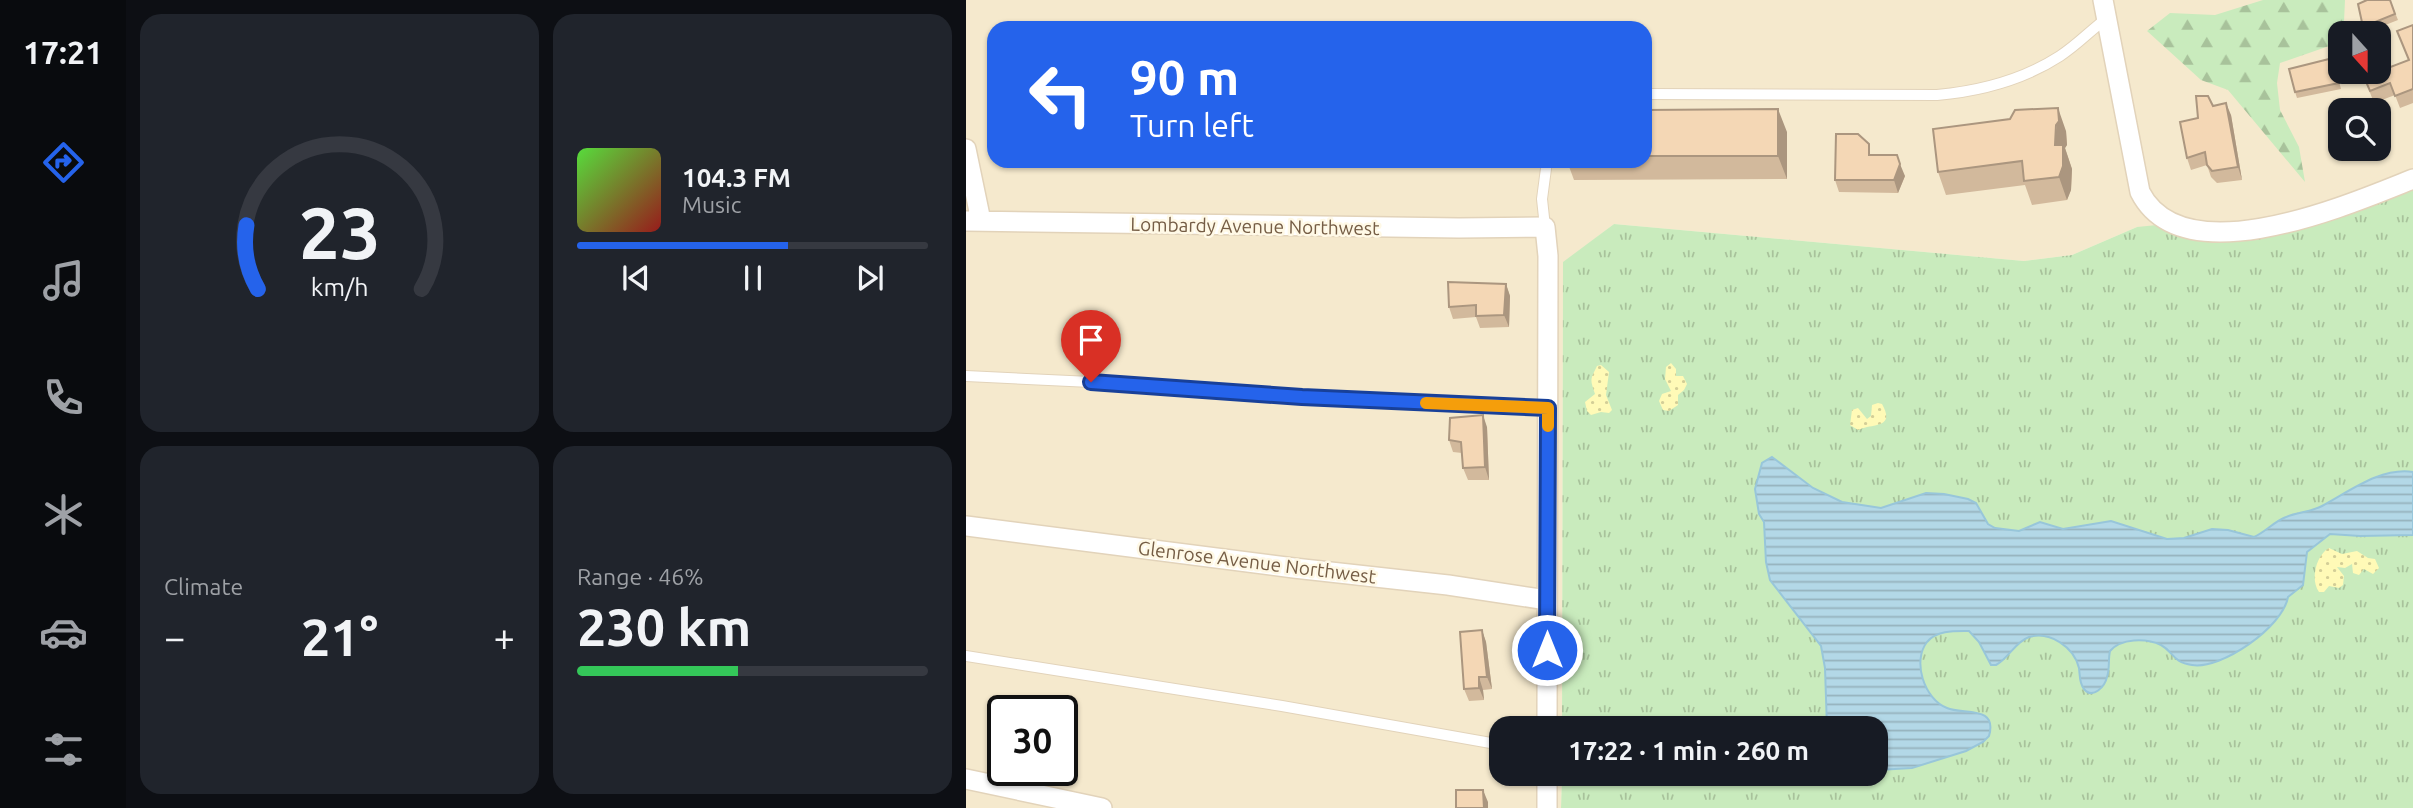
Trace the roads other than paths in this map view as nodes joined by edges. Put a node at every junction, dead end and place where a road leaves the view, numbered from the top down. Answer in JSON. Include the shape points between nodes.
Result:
{"nodes":[{"id":1,"x":2105,"y":9,"type":"edge"},
{"id":2,"x":1652,"y":94,"type":"edge"},
{"id":3,"x":966,"y":149,"type":"edge"},
{"id":4,"x":1546,"y":168,"type":"edge"},
{"id":5,"x":2413,"y":179,"type":"edge"},
{"id":6,"x":973,"y":221,"type":"edge"},
{"id":7,"x":1545,"y":227,"type":"junction"},
{"id":8,"x":966,"y":376,"type":"edge"},
{"id":9,"x":1548,"y":408,"type":"junction"},
{"id":10,"x":966,"y":526,"type":"edge"},
{"id":11,"x":1547,"y":600,"type":"junction"},
{"id":12,"x":966,"y":656,"type":"edge"},
{"id":13,"x":1547,"y":716,"type":"edge"},
{"id":14,"x":1489,"y":743,"type":"edge"},
{"id":15,"x":966,"y":779,"type":"edge"},
{"id":16,"x":1547,"y":786,"type":"edge"},
{"id":17,"x":1102,"y":808,"type":"edge"},
{"id":18,"x":1547,"y":808,"type":"edge"}],
"edges":[{"from":1,"to":2,"type":"lane","via":[[2062,55],[2035,71],[1966,92]]},
{"from":1,"to":5,"type":"street","via":[[2140,192],[2155,214],[2168,222],[2205,231],[2259,229],[2310,218]]},
{"from":3,"to":6,"type":"street"},
{"from":4,"to":7,"type":"lane","via":[[1542,199]]},
{"from":6,"to":7,"type":"street","name":"Lombardy Avenue Northwest"},
{"from":7,"to":9,"type":"street"},
{"from":8,"to":9,"type":"lane"},
{"from":9,"to":11,"type":"street"},
{"from":10,"to":11,"type":"street","name":"Glenrose Avenue Northwest"},
{"from":11,"to":13,"type":"street"},
{"from":12,"to":14,"type":"lane"},
{"from":15,"to":17,"type":"street"},
{"from":16,"to":18,"type":"street"}]}
